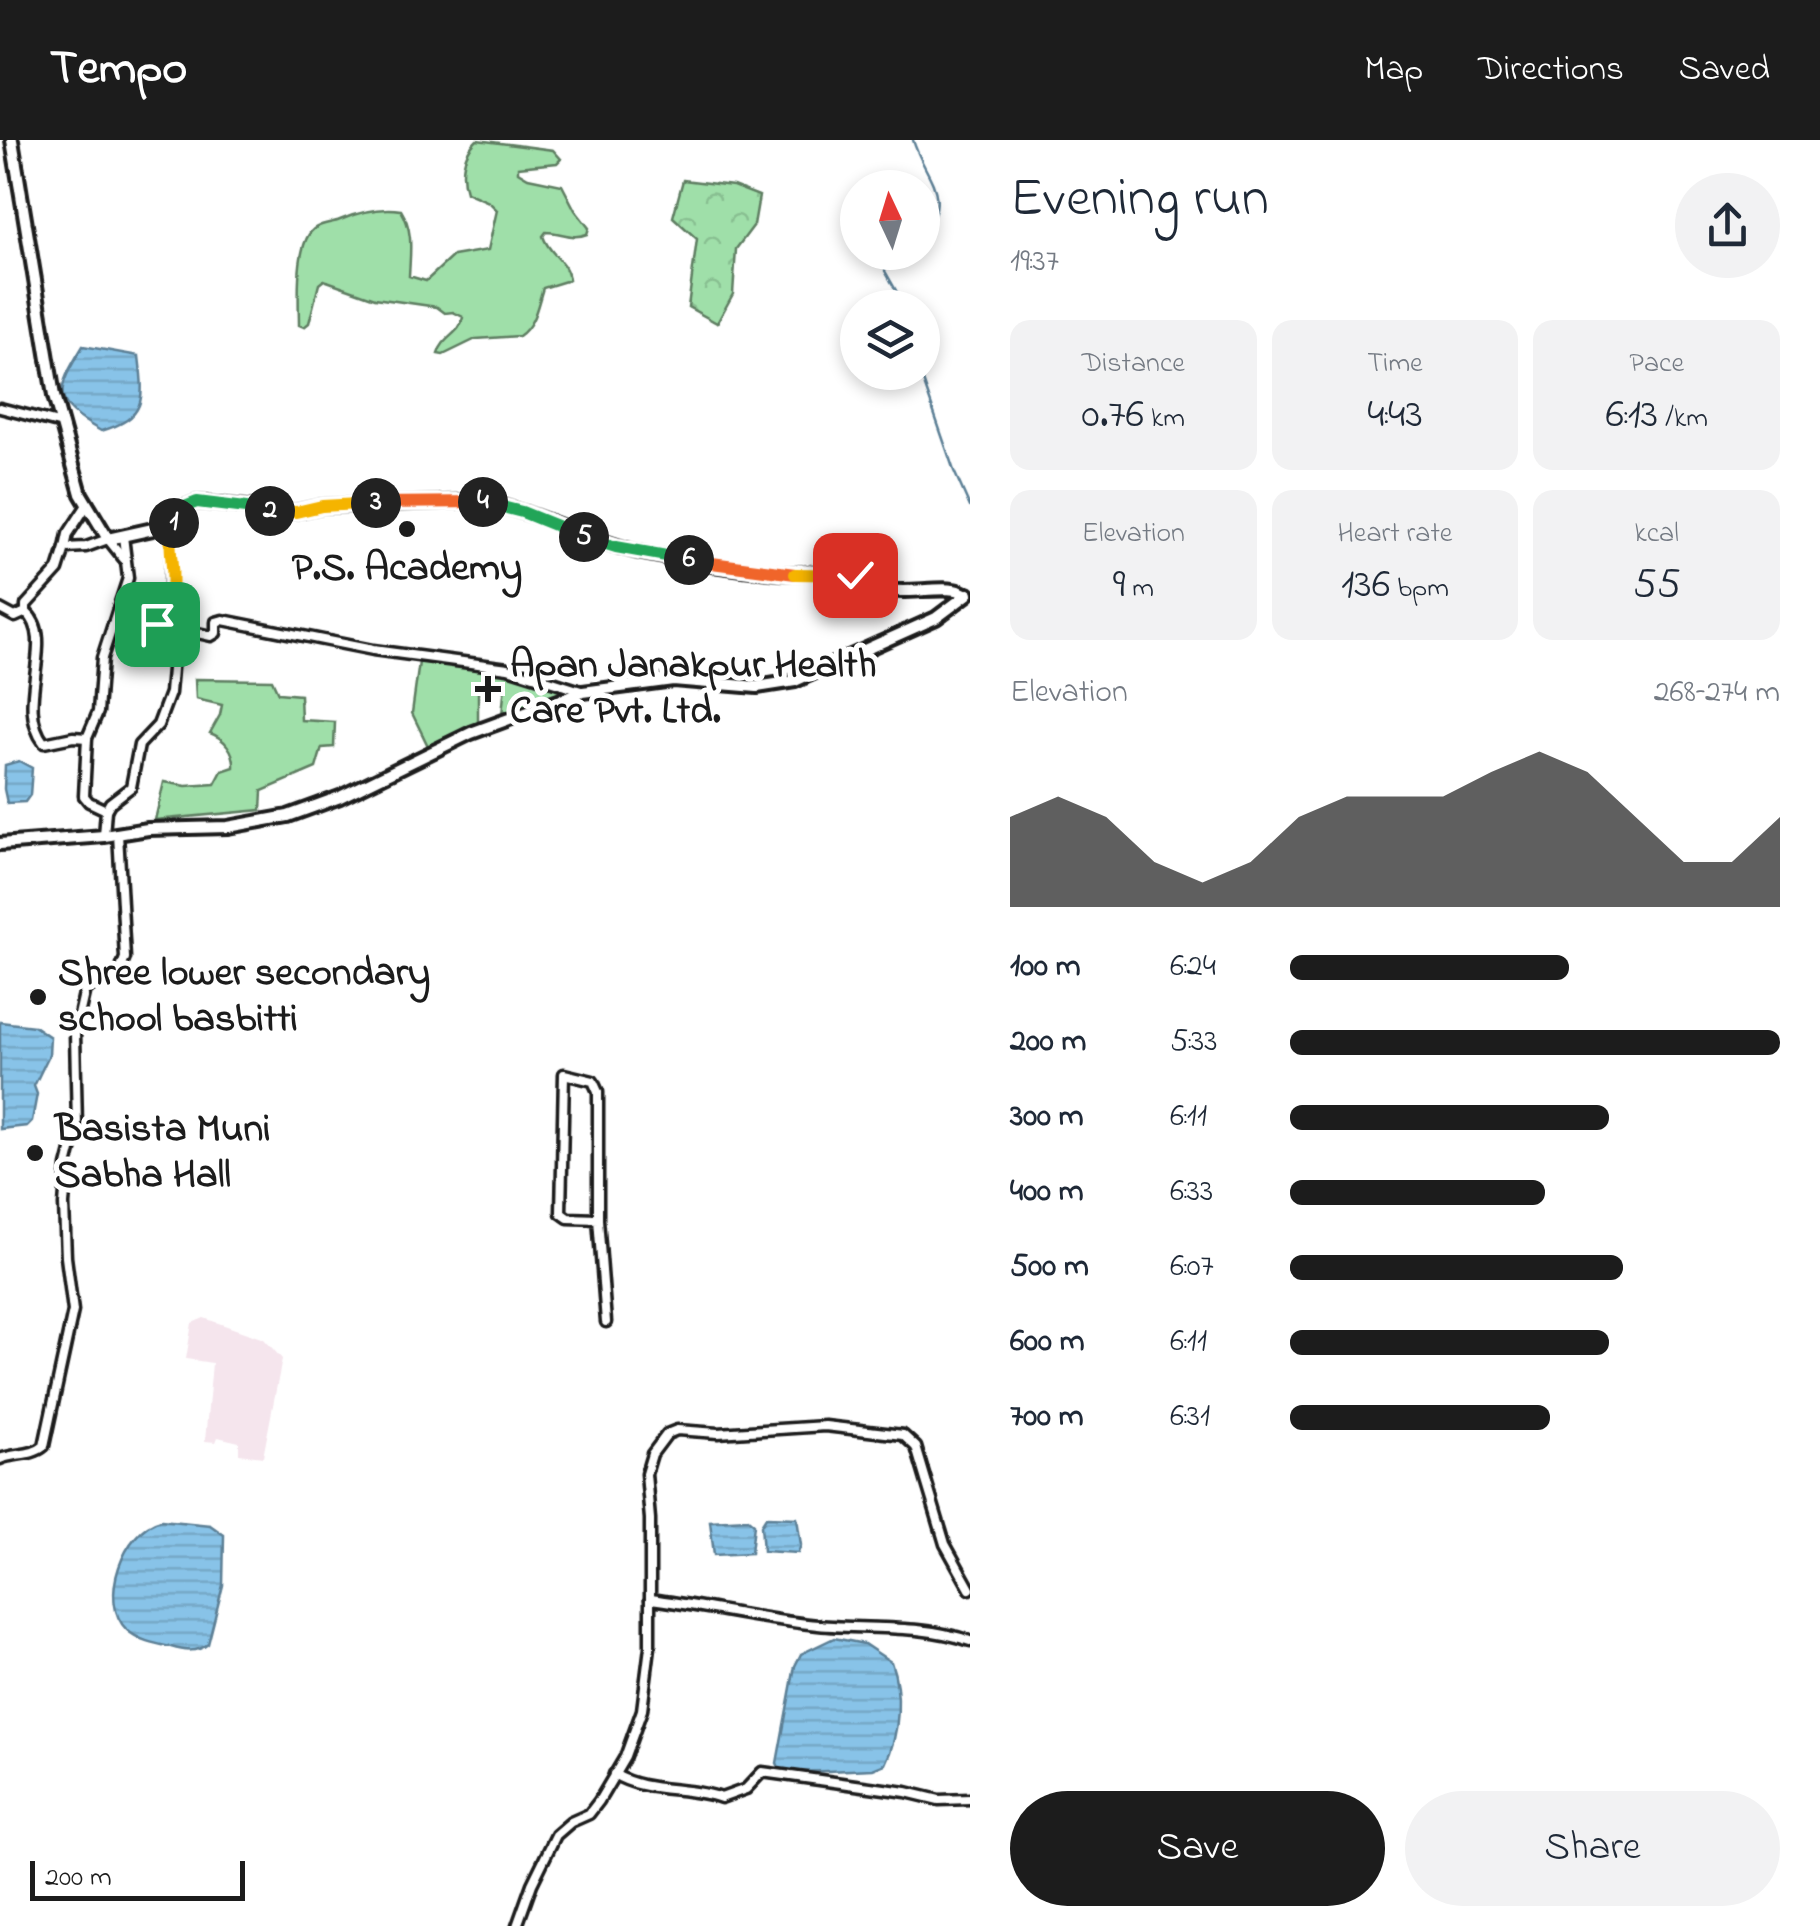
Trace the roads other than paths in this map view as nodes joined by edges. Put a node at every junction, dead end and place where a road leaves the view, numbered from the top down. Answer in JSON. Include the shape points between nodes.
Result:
{"nodes":[{"id":1,"x":12,"y":140,"type":"edge"},
{"id":2,"x":0,"y":408,"type":"edge"},
{"id":3,"x":62,"y":424,"type":"junction"},
{"id":4,"x":87,"y":505,"type":"junction"},
{"id":5,"x":171,"y":525,"type":"junction"},
{"id":6,"x":123,"y":536,"type":"junction"},
{"id":7,"x":108,"y":540,"type":"junction"},
{"id":8,"x":65,"y":548,"type":"junction"},
{"id":9,"x":124,"y":558,"type":"junction"},
{"id":10,"x":968,"y":594,"type":"edge"},
{"id":11,"x":0,"y":610,"type":"edge"},
{"id":12,"x":26,"y":612,"type":"junction"},
{"id":13,"x":162,"y":631,"type":"junction"},
{"id":14,"x":584,"y":692,"type":"junction"},
{"id":15,"x":87,"y":738,"type":"junction"},
{"id":16,"x":106,"y":810,"type":"junction"},
{"id":17,"x":118,"y":834,"type":"junction"},
{"id":18,"x":104,"y":836,"type":"junction"},
{"id":19,"x":0,"y":844,"type":"edge"},
{"id":20,"x":598,"y":1219,"type":"junction"},
{"id":21,"x":606,"y":1322,"type":"dead end"},
{"id":22,"x":0,"y":1459,"type":"edge"},
{"id":23,"x":970,"y":1589,"type":"edge"},
{"id":24,"x":650,"y":1600,"type":"junction"},
{"id":25,"x":970,"y":1641,"type":"edge"},
{"id":26,"x":614,"y":1774,"type":"junction"},
{"id":27,"x":970,"y":1799,"type":"edge"},
{"id":28,"x":517,"y":1926,"type":"edge"}],
"edges":[{"from":1,"to":3,"type":"street"},
{"from":2,"to":3,"type":"street"},
{"from":3,"to":4,"type":"street"},
{"from":4,"to":7,"type":"street"},
{"from":4,"to":8,"type":"street"},
{"from":5,"to":6,"type":"street"},
{"from":5,"to":10,"type":"street","via":[[197,502],[296,512],[475,501],[648,554],[778,573],[847,574],[910,592]]},
{"from":5,"to":13,"type":"street","via":[[170,596],[158,612]]},
{"from":6,"to":7,"type":"street"},
{"from":6,"to":9,"type":"street"},
{"from":7,"to":8,"type":"street"},
{"from":7,"to":9,"type":"street"},
{"from":8,"to":12,"type":"street","via":[[58,570]]},
{"from":9,"to":15,"type":"street","via":[[128,578],[102,658],[98,712]]},
{"from":10,"to":14,"type":"street","via":[[936,618],[796,681],[757,687],[673,680]]},
{"from":11,"to":12,"type":"street","via":[[14,617]]},
{"from":12,"to":15,"type":"street","via":[[34,619],[39,654],[30,700],[39,738]]},
{"from":13,"to":14,"type":"street","via":[[171,626],[211,636],[223,620],[508,668]]},
{"from":13,"to":16,"type":"street","via":[[173,664],[166,708],[139,745],[131,787]]},
{"from":14,"to":17,"type":"street","via":[[471,733],[288,816]]},
{"from":15,"to":16,"type":"street","via":[[84,796]]},
{"from":16,"to":18,"type":"street"},
{"from":17,"to":18,"type":"street"},
{"from":17,"to":22,"type":"street","via":[[125,958],[120,970],[82,992],[76,1033],[77,1127],[64,1205],[72,1312],[64,1363],[44,1446]]},
{"from":18,"to":19,"type":"street"},
{"from":20,"to":20,"type":"street","via":[[598,1092],[594,1081],[564,1074],[561,1213]]},
{"from":20,"to":21,"type":"street"},
{"from":23,"to":24,"type":"street","via":[[945,1544],[916,1447],[903,1435],[824,1426],[677,1430],[661,1440],[646,1474]]},
{"from":24,"to":25,"type":"street"},
{"from":24,"to":26,"type":"street","via":[[642,1710]]},
{"from":26,"to":27,"type":"street","via":[[722,1798],[746,1789],[762,1772]]},
{"from":26,"to":28,"type":"street","via":[[589,1814],[556,1835]]}]}
